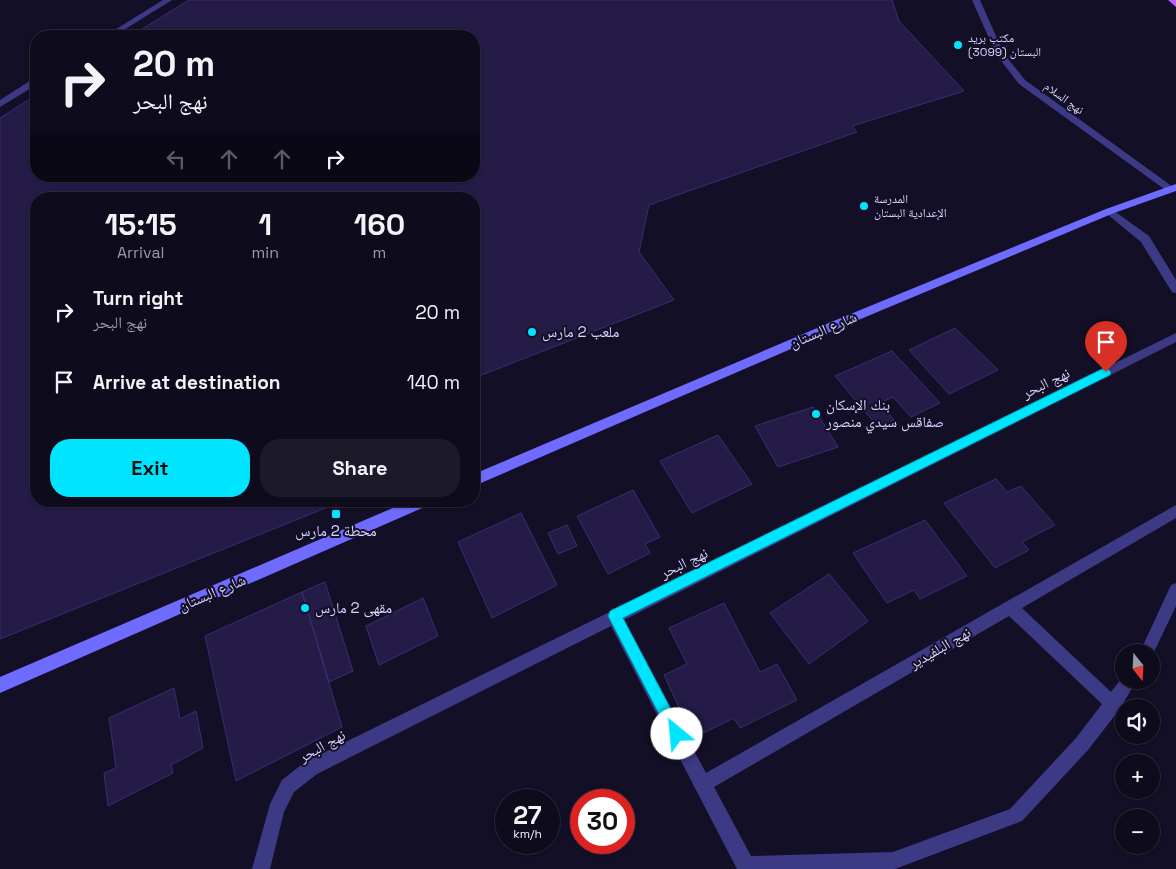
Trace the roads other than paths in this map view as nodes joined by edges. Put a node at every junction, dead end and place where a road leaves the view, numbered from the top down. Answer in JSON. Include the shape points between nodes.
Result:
{"nodes":[{"id":1,"x":168,"y":0,"type":"edge"},
{"id":2,"x":976,"y":0,"type":"edge"},
{"id":3,"x":1172,"y":0,"type":"edge"},
{"id":4,"x":1176,"y":5,"type":"edge"},
{"id":5,"x":119,"y":30,"type":"edge"},
{"id":6,"x":30,"y":85,"type":"edge"},
{"id":7,"x":0,"y":104,"type":"edge"},
{"id":8,"x":1173,"y":188,"type":"edge"},
{"id":9,"x":1110,"y":212,"type":"junction"},
{"id":10,"x":1176,"y":289,"type":"edge"},
{"id":11,"x":1176,"y":337,"type":"edge"},
{"id":12,"x":480,"y":477,"type":"edge"},
{"id":13,"x":410,"y":507,"type":"edge"},
{"id":14,"x":1176,"y":511,"type":"edge"},
{"id":15,"x":1176,"y":590,"type":"edge"},
{"id":16,"x":1010,"y":607,"type":"junction"},
{"id":17,"x":614,"y":616,"type":"junction"},
{"id":18,"x":1151,"y":644,"type":"edge"},
{"id":19,"x":0,"y":685,"type":"edge"},
{"id":20,"x":1123,"y":689,"type":"edge"},
{"id":21,"x":1113,"y":704,"type":"junction"},
{"id":22,"x":704,"y":784,"type":"junction"},
{"id":23,"x":746,"y":867,"type":"edge"},
{"id":24,"x":261,"y":869,"type":"edge"}],
"edges":[{"from":1,"to":5,"type":"street"},
{"from":2,"to":8,"type":"street","name":"نهج السلام","via":[[992,41],[1009,70]]},
{"from":3,"to":4,"type":"main road"},
{"from":6,"to":7,"type":"street"},
{"from":8,"to":9,"type":"main road","name":"شارع البستان"},
{"from":9,"to":10,"type":"street","via":[[1145,239]]},
{"from":9,"to":12,"type":"main road","name":"شارع البستان","via":[[840,323]]},
{"from":11,"to":17,"type":"street","name":"نهج البحر"},
{"from":13,"to":19,"type":"main road","name":"شارع البستان"},
{"from":14,"to":16,"type":"street","name":"نهج البلفيدير"},
{"from":15,"to":18,"type":"street"},
{"from":16,"to":21,"type":"street"},
{"from":16,"to":22,"type":"street","name":"نهج البلفيدير"},
{"from":17,"to":22,"type":"street"},
{"from":17,"to":24,"type":"street","name":"نهج البحر","via":[[311,768],[288,786],[276,810]]},
{"from":20,"to":21,"type":"street"},
{"from":21,"to":23,"type":"street","via":[[1082,744],[1016,815],[893,862]]},
{"from":22,"to":23,"type":"street"}]}
